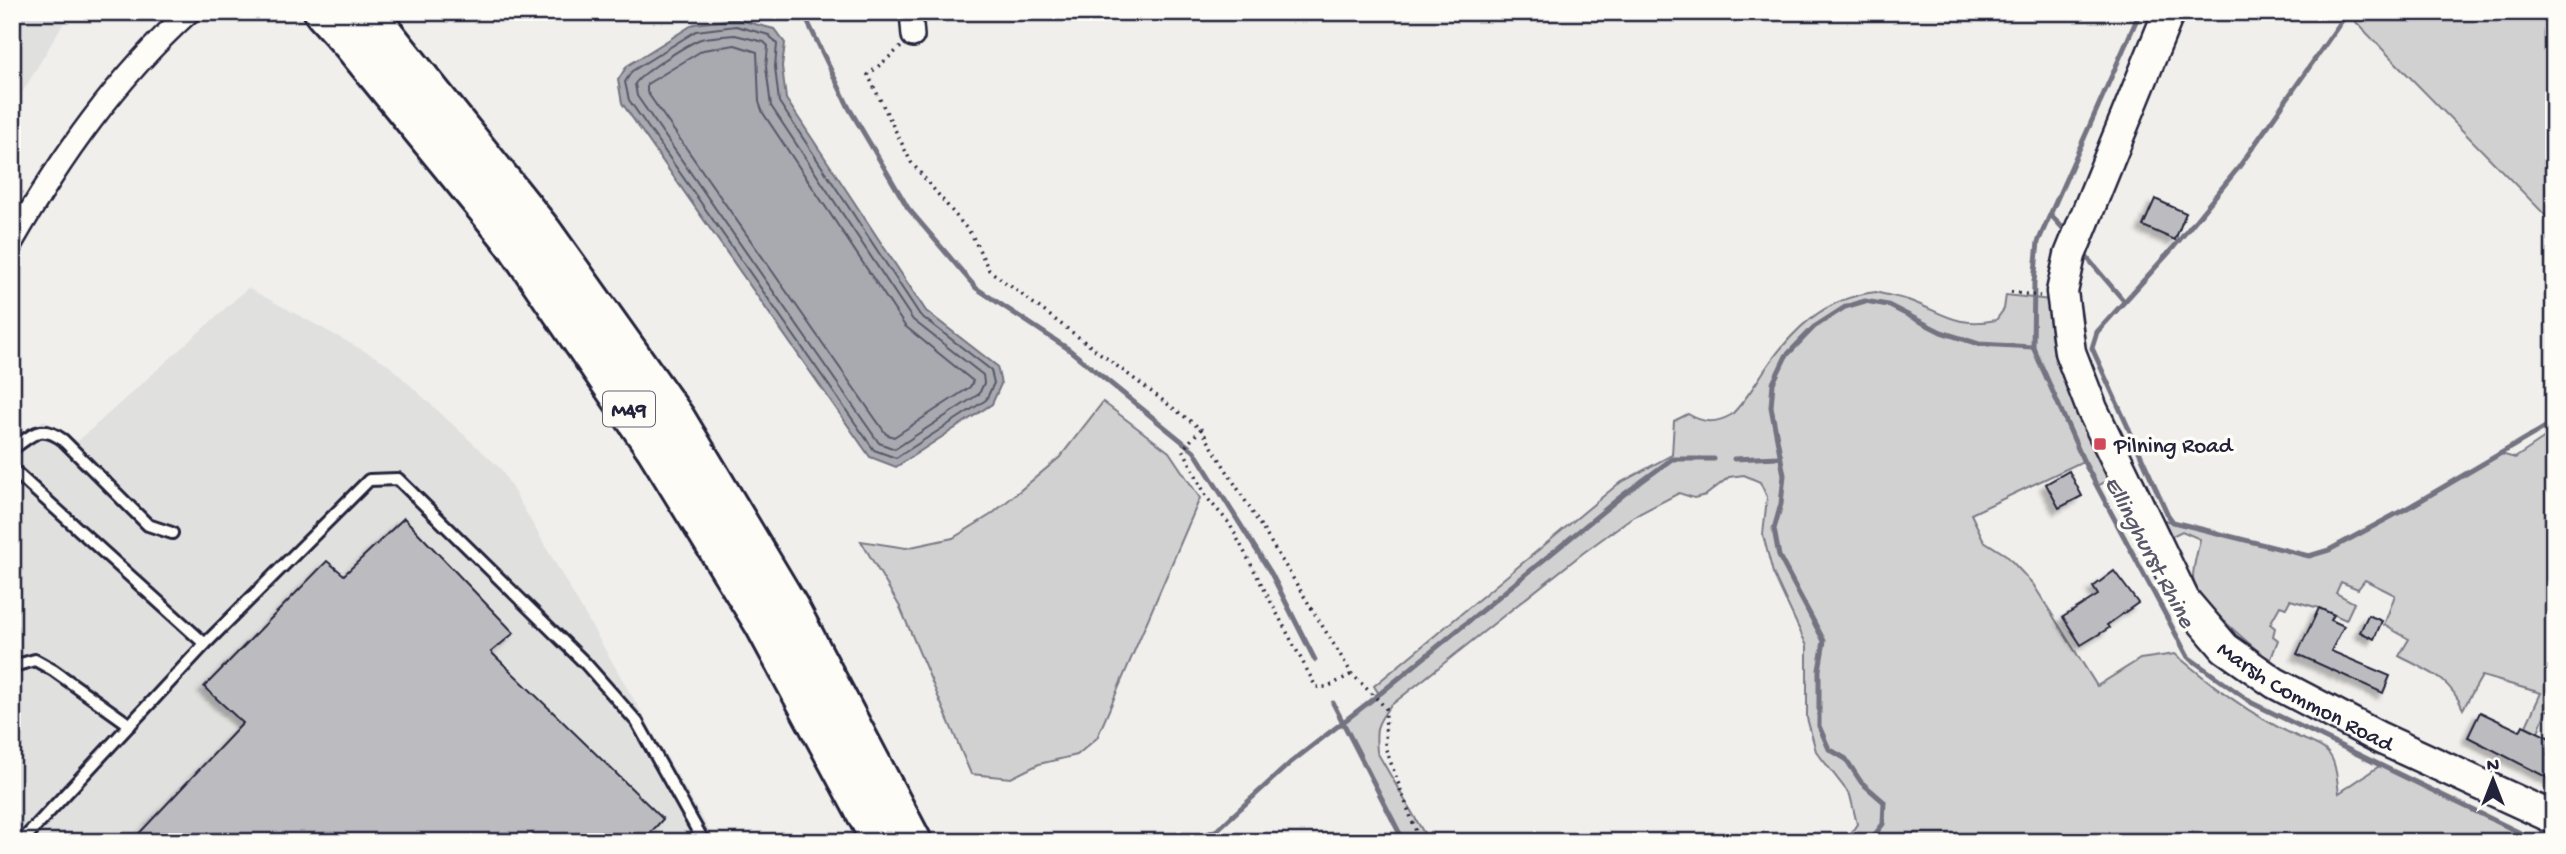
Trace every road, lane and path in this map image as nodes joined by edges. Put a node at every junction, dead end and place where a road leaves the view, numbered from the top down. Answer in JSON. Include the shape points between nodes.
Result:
{"nodes":[{"id":1,"x":324,"y":12,"type":"edge"},
{"id":2,"x":366,"y":12,"type":"edge"},
{"id":3,"x":911,"y":12,"type":"edge"},
{"id":4,"x":2169,"y":12,"type":"edge"},
{"id":5,"x":181,"y":19,"type":"edge"},
{"id":6,"x":913,"y":36,"type":"joint"},
{"id":7,"x":12,"y":243,"type":"edge"},
{"id":8,"x":2011,"y":292,"type":"dead end"},
{"id":9,"x":2045,"y":296,"type":"dead end"},
{"id":10,"x":1201,"y":429,"type":"junction"},
{"id":11,"x":12,"y":449,"type":"edge"},
{"id":12,"x":12,"y":469,"type":"edge"},
{"id":13,"x":172,"y":533,"type":"dead end"},
{"id":14,"x":205,"y":644,"type":"junction"},
{"id":15,"x":12,"y":670,"type":"edge"},
{"id":16,"x":1352,"y":674,"type":"junction"},
{"id":17,"x":130,"y":725,"type":"junction"},
{"id":18,"x":2554,"y":818,"type":"edge"},
{"id":19,"x":21,"y":842,"type":"edge"},
{"id":20,"x":704,"y":842,"type":"edge"},
{"id":21,"x":882,"y":842,"type":"edge"},
{"id":22,"x":912,"y":842,"type":"edge"},
{"id":23,"x":1420,"y":842,"type":"edge"}],
"edges":[{"from":1,"to":21,"type":"highway","number":"M49","via":[[514,241],[656,448],[764,623]]},
{"from":2,"to":22,"type":"highway","number":"M49","via":[[542,232],[676,420],[790,610]]},
{"from":3,"to":6,"type":"street"},
{"from":4,"to":18,"type":"main road","name":"Marsh Common Road","via":[[2076,242],[2062,292],[2070,352],[2091,409],[2184,600],[2225,648],[2276,683],[2380,738]]},
{"from":5,"to":7,"type":"street","via":[[106,99],[62,159]]},
{"from":6,"to":10,"type":"path","via":[[868,75],[911,162],[972,235],[989,270]]},
{"from":8,"to":9,"type":"path"},
{"from":10,"to":16,"type":"path"},
{"from":10,"to":16,"type":"path","via":[[1183,449],[1207,498],[1229,523],[1316,687],[1327,687]]},
{"from":11,"to":13,"type":"lane","via":[[38,431],[51,432],[148,526]]},
{"from":12,"to":14,"type":"lane"},
{"from":14,"to":17,"type":"lane"},
{"from":14,"to":20,"type":"lane","via":[[369,480],[398,478],[586,664],[638,722]]},
{"from":15,"to":17,"type":"lane","via":[[34,660]]},
{"from":16,"to":23,"type":"path","via":[[1386,708],[1385,747]]},
{"from":17,"to":19,"type":"lane"}]}
